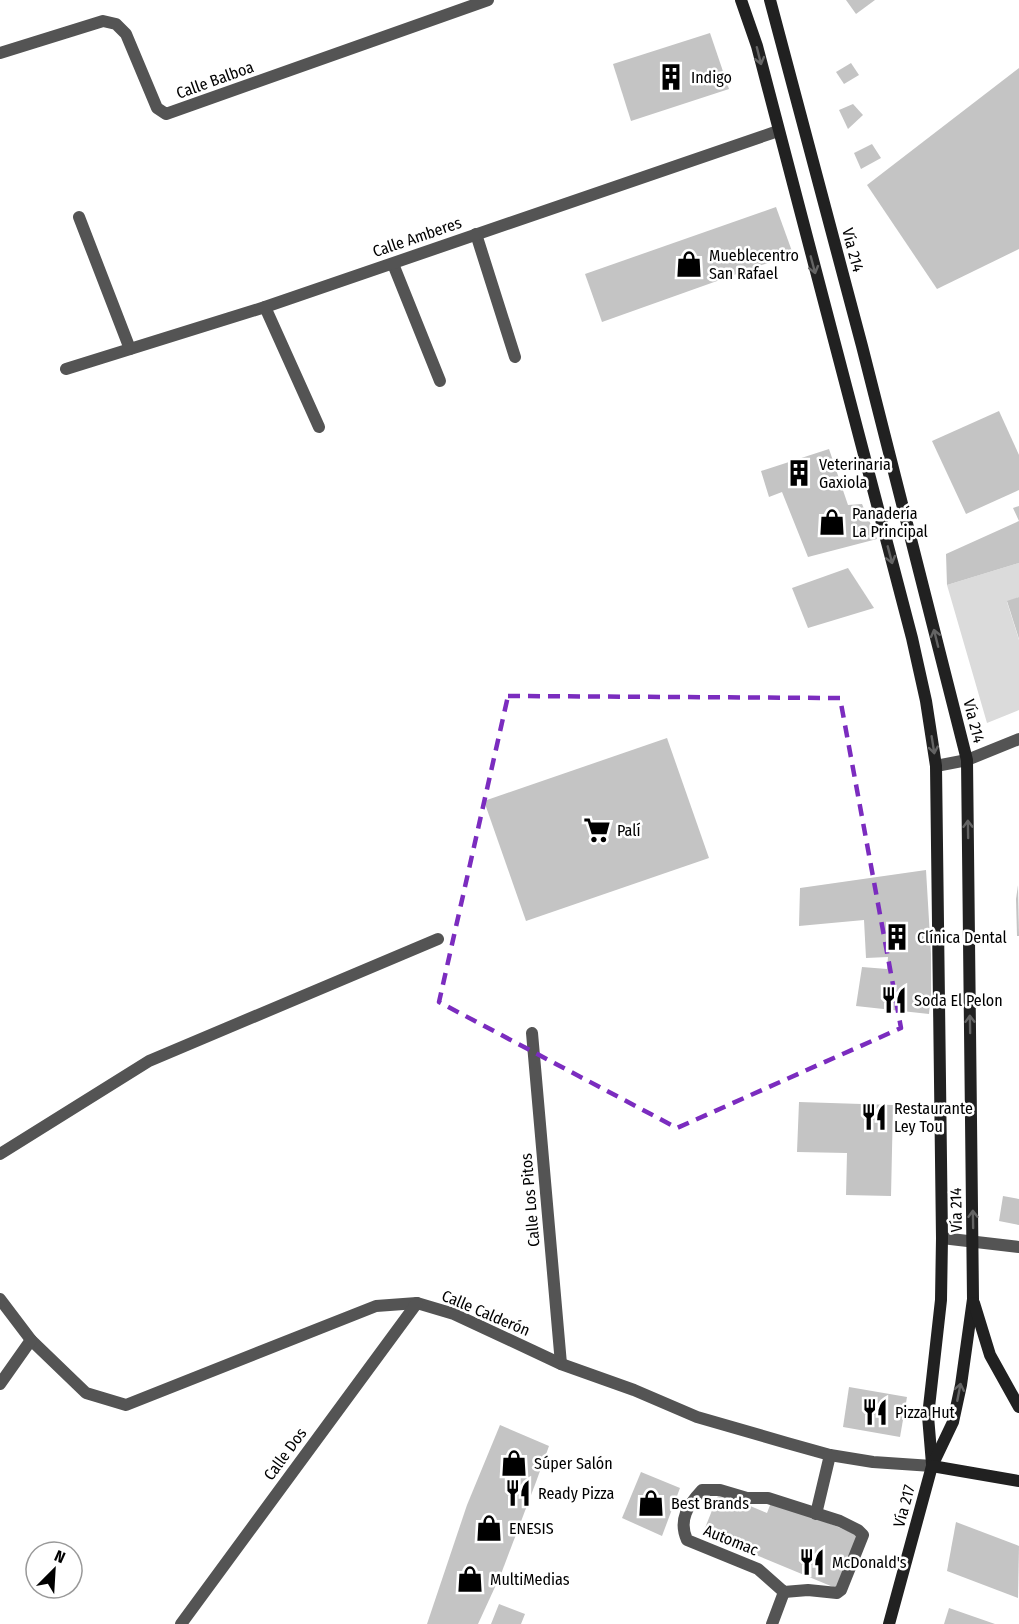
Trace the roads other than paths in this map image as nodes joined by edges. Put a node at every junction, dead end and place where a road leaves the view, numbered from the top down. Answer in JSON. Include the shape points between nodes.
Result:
{"nodes":[{"id":1,"x":488,"y":0,"type":"edge"},
{"id":2,"x":741,"y":0,"type":"edge"},
{"id":3,"x":770,"y":0,"type":"edge"},
{"id":4,"x":0,"y":53,"type":"edge"},
{"id":5,"x":777,"y":131,"type":"junction"},
{"id":6,"x":79,"y":217,"type":"dead end"},
{"id":7,"x":476,"y":234,"type":"junction"},
{"id":8,"x":393,"y":264,"type":"junction"},
{"id":9,"x":265,"y":307,"type":"junction"},
{"id":10,"x":130,"y":349,"type":"junction"},
{"id":11,"x":515,"y":357,"type":"dead end"},
{"id":12,"x":66,"y":369,"type":"dead end"},
{"id":13,"x":440,"y":381,"type":"dead end"},
{"id":14,"x":320,"y":427,"type":"dead end"},
{"id":15,"x":1019,"y":739,"type":"edge"},
{"id":16,"x":967,"y":760,"type":"junction"},
{"id":17,"x":936,"y":766,"type":"junction"},
{"id":18,"x":438,"y":939,"type":"dead end"},
{"id":19,"x":532,"y":1033,"type":"dead end"},
{"id":20,"x":0,"y":1154,"type":"edge"},
{"id":21,"x":942,"y":1238,"type":"junction"},
{"id":22,"x":973,"y":1243,"type":"junction"},
{"id":23,"x":1019,"y":1247,"type":"edge"},
{"id":24,"x":0,"y":1299,"type":"edge"},
{"id":25,"x":973,"y":1299,"type":"junction"},
{"id":26,"x":417,"y":1303,"type":"junction"},
{"id":27,"x":31,"y":1340,"type":"junction"},
{"id":28,"x":561,"y":1364,"type":"junction"},
{"id":29,"x":0,"y":1384,"type":"edge"},
{"id":30,"x":1019,"y":1407,"type":"edge"},
{"id":31,"x":830,"y":1455,"type":"junction"},
{"id":32,"x":932,"y":1466,"type":"junction"},
{"id":33,"x":1019,"y":1481,"type":"edge"},
{"id":34,"x":816,"y":1514,"type":"junction"},
{"id":35,"x":784,"y":1592,"type":"junction"},
{"id":36,"x":181,"y":1624,"type":"edge"},
{"id":37,"x":772,"y":1624,"type":"edge"},
{"id":38,"x":889,"y":1624,"type":"edge"}],
"edges":[{"from":1,"to":4,"type":"street","name":"Calle Balboa","via":[[166,114],[157,108],[126,34],[116,24],[103,21]]},
{"from":2,"to":5,"type":"main road","name":"Vía 214","one_way":true,"via":[[757,46]]},
{"from":16,"to":3,"type":"main road","name":"Vía 214","one_way":true},
{"from":5,"to":7,"type":"street","name":"Calle Amberes"},
{"from":5,"to":17,"type":"main road","name":"Vía 214","one_way":true,"via":[[912,638]]},
{"from":6,"to":10,"type":"street"},
{"from":7,"to":8,"type":"street","name":"Calle Amberes"},
{"from":7,"to":11,"type":"street"},
{"from":8,"to":9,"type":"street","name":"Calle Amberes"},
{"from":8,"to":13,"type":"street"},
{"from":9,"to":10,"type":"street","name":"Calle Amberes"},
{"from":9,"to":14,"type":"street"},
{"from":10,"to":12,"type":"street","name":"Calle Amberes"},
{"from":15,"to":16,"type":"street"},
{"from":16,"to":17,"type":"street"},
{"from":22,"to":16,"type":"main road","name":"Vía 214","one_way":true},
{"from":17,"to":21,"type":"main road","name":"Vía 214"},
{"from":18,"to":20,"type":"street","via":[[149,1061]]},
{"from":19,"to":28,"type":"street","name":"Calle Los Pitos"},
{"from":21,"to":22,"type":"street"},
{"from":21,"to":32,"type":"main road","name":"Vía 214","via":[[941,1300],[927,1416]]},
{"from":22,"to":23,"type":"street"},
{"from":22,"to":25,"type":"main road","name":"Vía 214"},
{"from":24,"to":27,"type":"street","name":"Calle Calderón"},
{"from":25,"to":30,"type":"main road","via":[[990,1355]]},
{"from":32,"to":25,"type":"main road","name":"Vía 214","one_way":true,"via":[[953,1422]]},
{"from":26,"to":27,"type":"street","name":"Calle Calderón","via":[[376,1306],[126,1405],[86,1393]]},
{"from":26,"to":28,"type":"street","name":"Calle Calderón","via":[[454,1314]]},
{"from":26,"to":36,"type":"street","name":"Calle Dos"},
{"from":27,"to":29,"type":"street"},
{"from":28,"to":31,"type":"street","name":"Calle Calderón","via":[[697,1417]]},
{"from":31,"to":32,"type":"street","name":"Calle Calderón"},
{"from":31,"to":34,"type":"street"},
{"from":32,"to":33,"type":"main road"},
{"from":32,"to":38,"type":"main road","name":"Vía 217"},
{"from":34,"to":35,"type":"street","name":"Automac","via":[[840,1521],[863,1535],[841,1590]]},
{"from":34,"to":35,"type":"street","name":"Automac","via":[[768,1498],[702,1490],[692,1500],[684,1518],[687,1540],[758,1569]]},
{"from":35,"to":37,"type":"street"}]}
